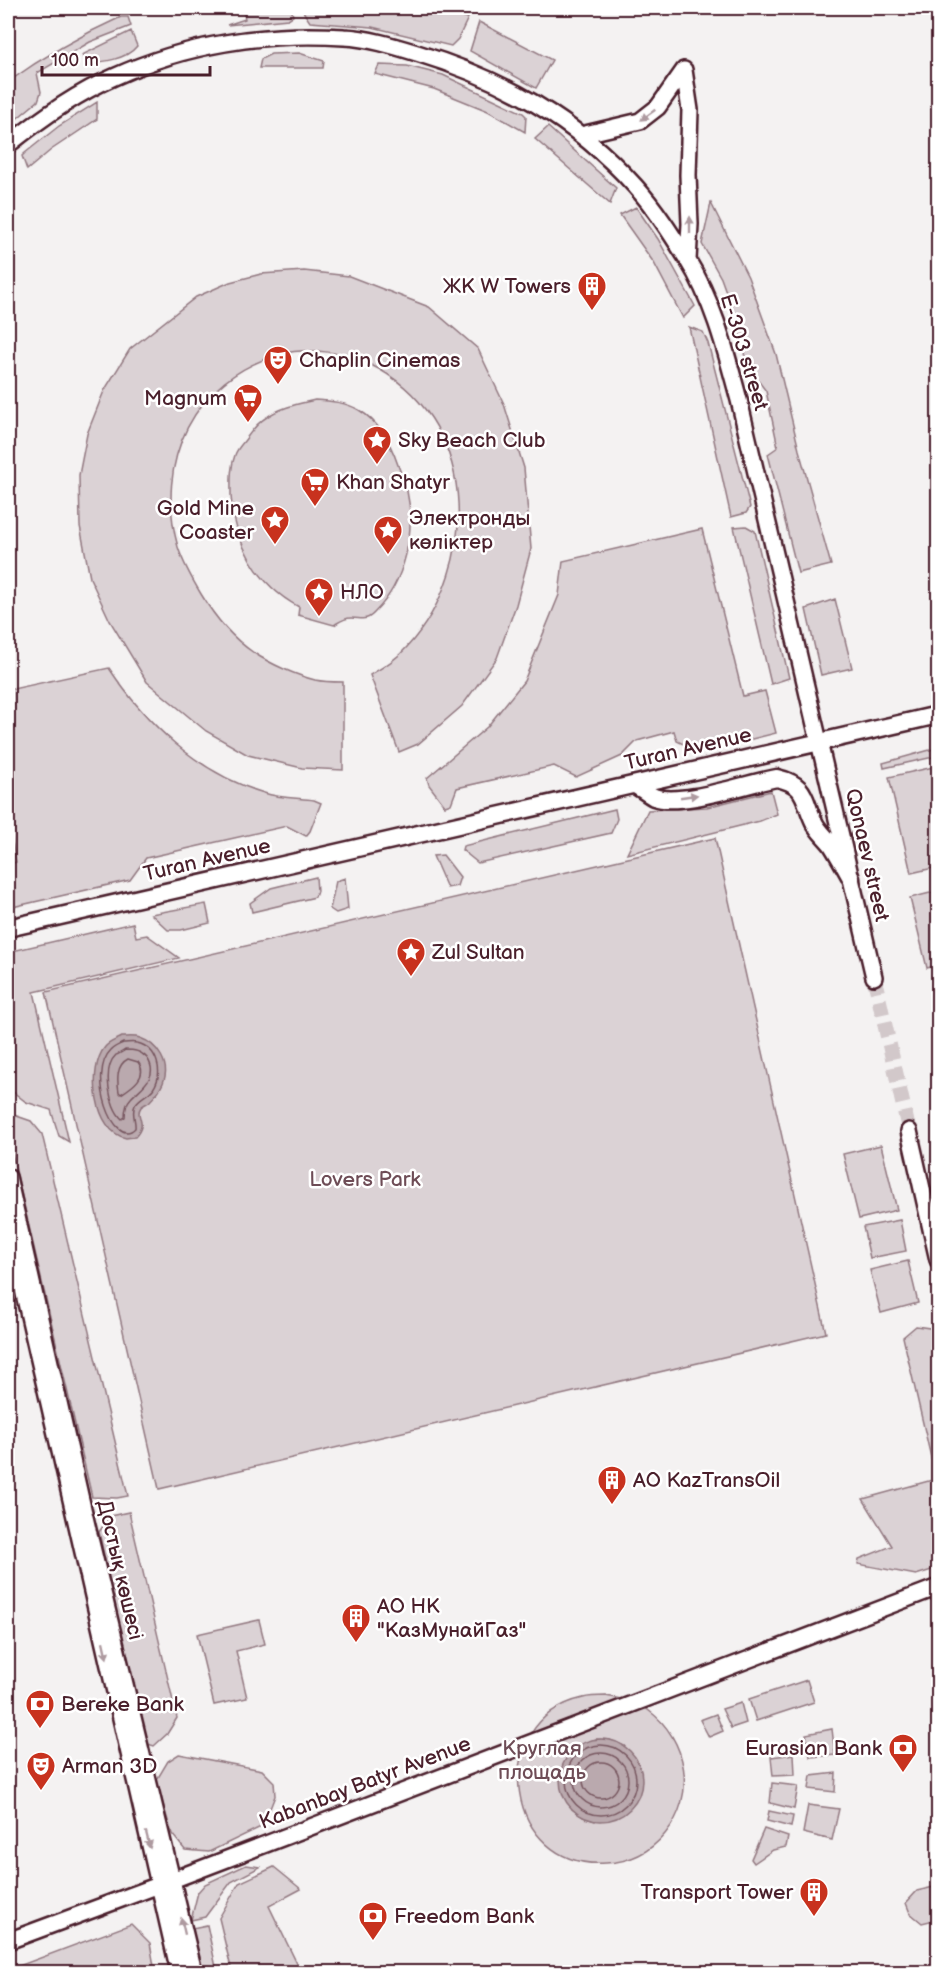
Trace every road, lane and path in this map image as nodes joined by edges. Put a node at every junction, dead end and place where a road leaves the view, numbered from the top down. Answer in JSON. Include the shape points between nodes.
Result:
{"nodes":[{"id":1,"x":581,"y":135,"type":"junction"},
{"id":2,"x":8,"y":146,"type":"edge"},
{"id":3,"x":688,"y":260,"type":"junction"},
{"id":4,"x":939,"y":715,"type":"edge"},
{"id":5,"x":820,"y":742,"type":"junction"},
{"id":6,"x":635,"y":785,"type":"junction"},
{"id":7,"x":851,"y":878,"type":"junction"},
{"id":8,"x":8,"y":928,"type":"edge"},
{"id":9,"x":874,"y":977,"type":"tunnel mouth"},
{"id":10,"x":909,"y":1131,"type":"tunnel mouth"},
{"id":11,"x":8,"y":1177,"type":"edge"},
{"id":12,"x":8,"y":1224,"type":"edge"},
{"id":13,"x":939,"y":1260,"type":"edge"},
{"id":14,"x":939,"y":1587,"type":"edge"},
{"id":15,"x":166,"y":1883,"type":"junction"},
{"id":16,"x":8,"y":1941,"type":"edge"},
{"id":17,"x":179,"y":1972,"type":"edge"},
{"id":18,"x":194,"y":1972,"type":"edge"}],
"edges":[{"from":1,"to":2,"type":"street","via":[[538,103],[446,62],[395,46],[346,37],[301,36],[212,44],[115,76],[75,97]]},
{"from":1,"to":3,"type":"street","via":[[636,187]]},
{"from":3,"to":1,"type":"street","one_way":true,"via":[[690,111],[684,69],[658,107],[640,121]]},
{"from":3,"to":5,"type":"street","name":"Qonaev street","via":[[713,311],[739,400]]},
{"from":4,"to":5,"type":"main road","name":"Turan Avenue"},
{"from":5,"to":6,"type":"main road","name":"Turan Avenue"},
{"from":5,"to":7,"type":"street","name":"Qonaev street"},
{"from":6,"to":7,"type":"main road","one_way":true,"via":[[654,797],[666,799],[777,778],[786,780],[804,795],[814,823]]},
{"from":6,"to":8,"type":"main road","name":"Turan Avenue"},
{"from":7,"to":9,"type":"street","name":"Qonaev street"},
{"from":10,"to":13,"type":"street"},
{"from":11,"to":15,"type":"street","name":"Достық көшесі"},
{"from":12,"to":15,"type":"street","name":"Достық көшесі","one_way":true},
{"from":14,"to":15,"type":"street","name":"Kabanbay Batyr Avenue"},
{"from":15,"to":16,"type":"street","name":"Kabanbay Batyr Avenue"},
{"from":15,"to":17,"type":"street","name":"Достық көшесі"},
{"from":18,"to":15,"type":"street","name":"Достық көшесі","one_way":true}]}
